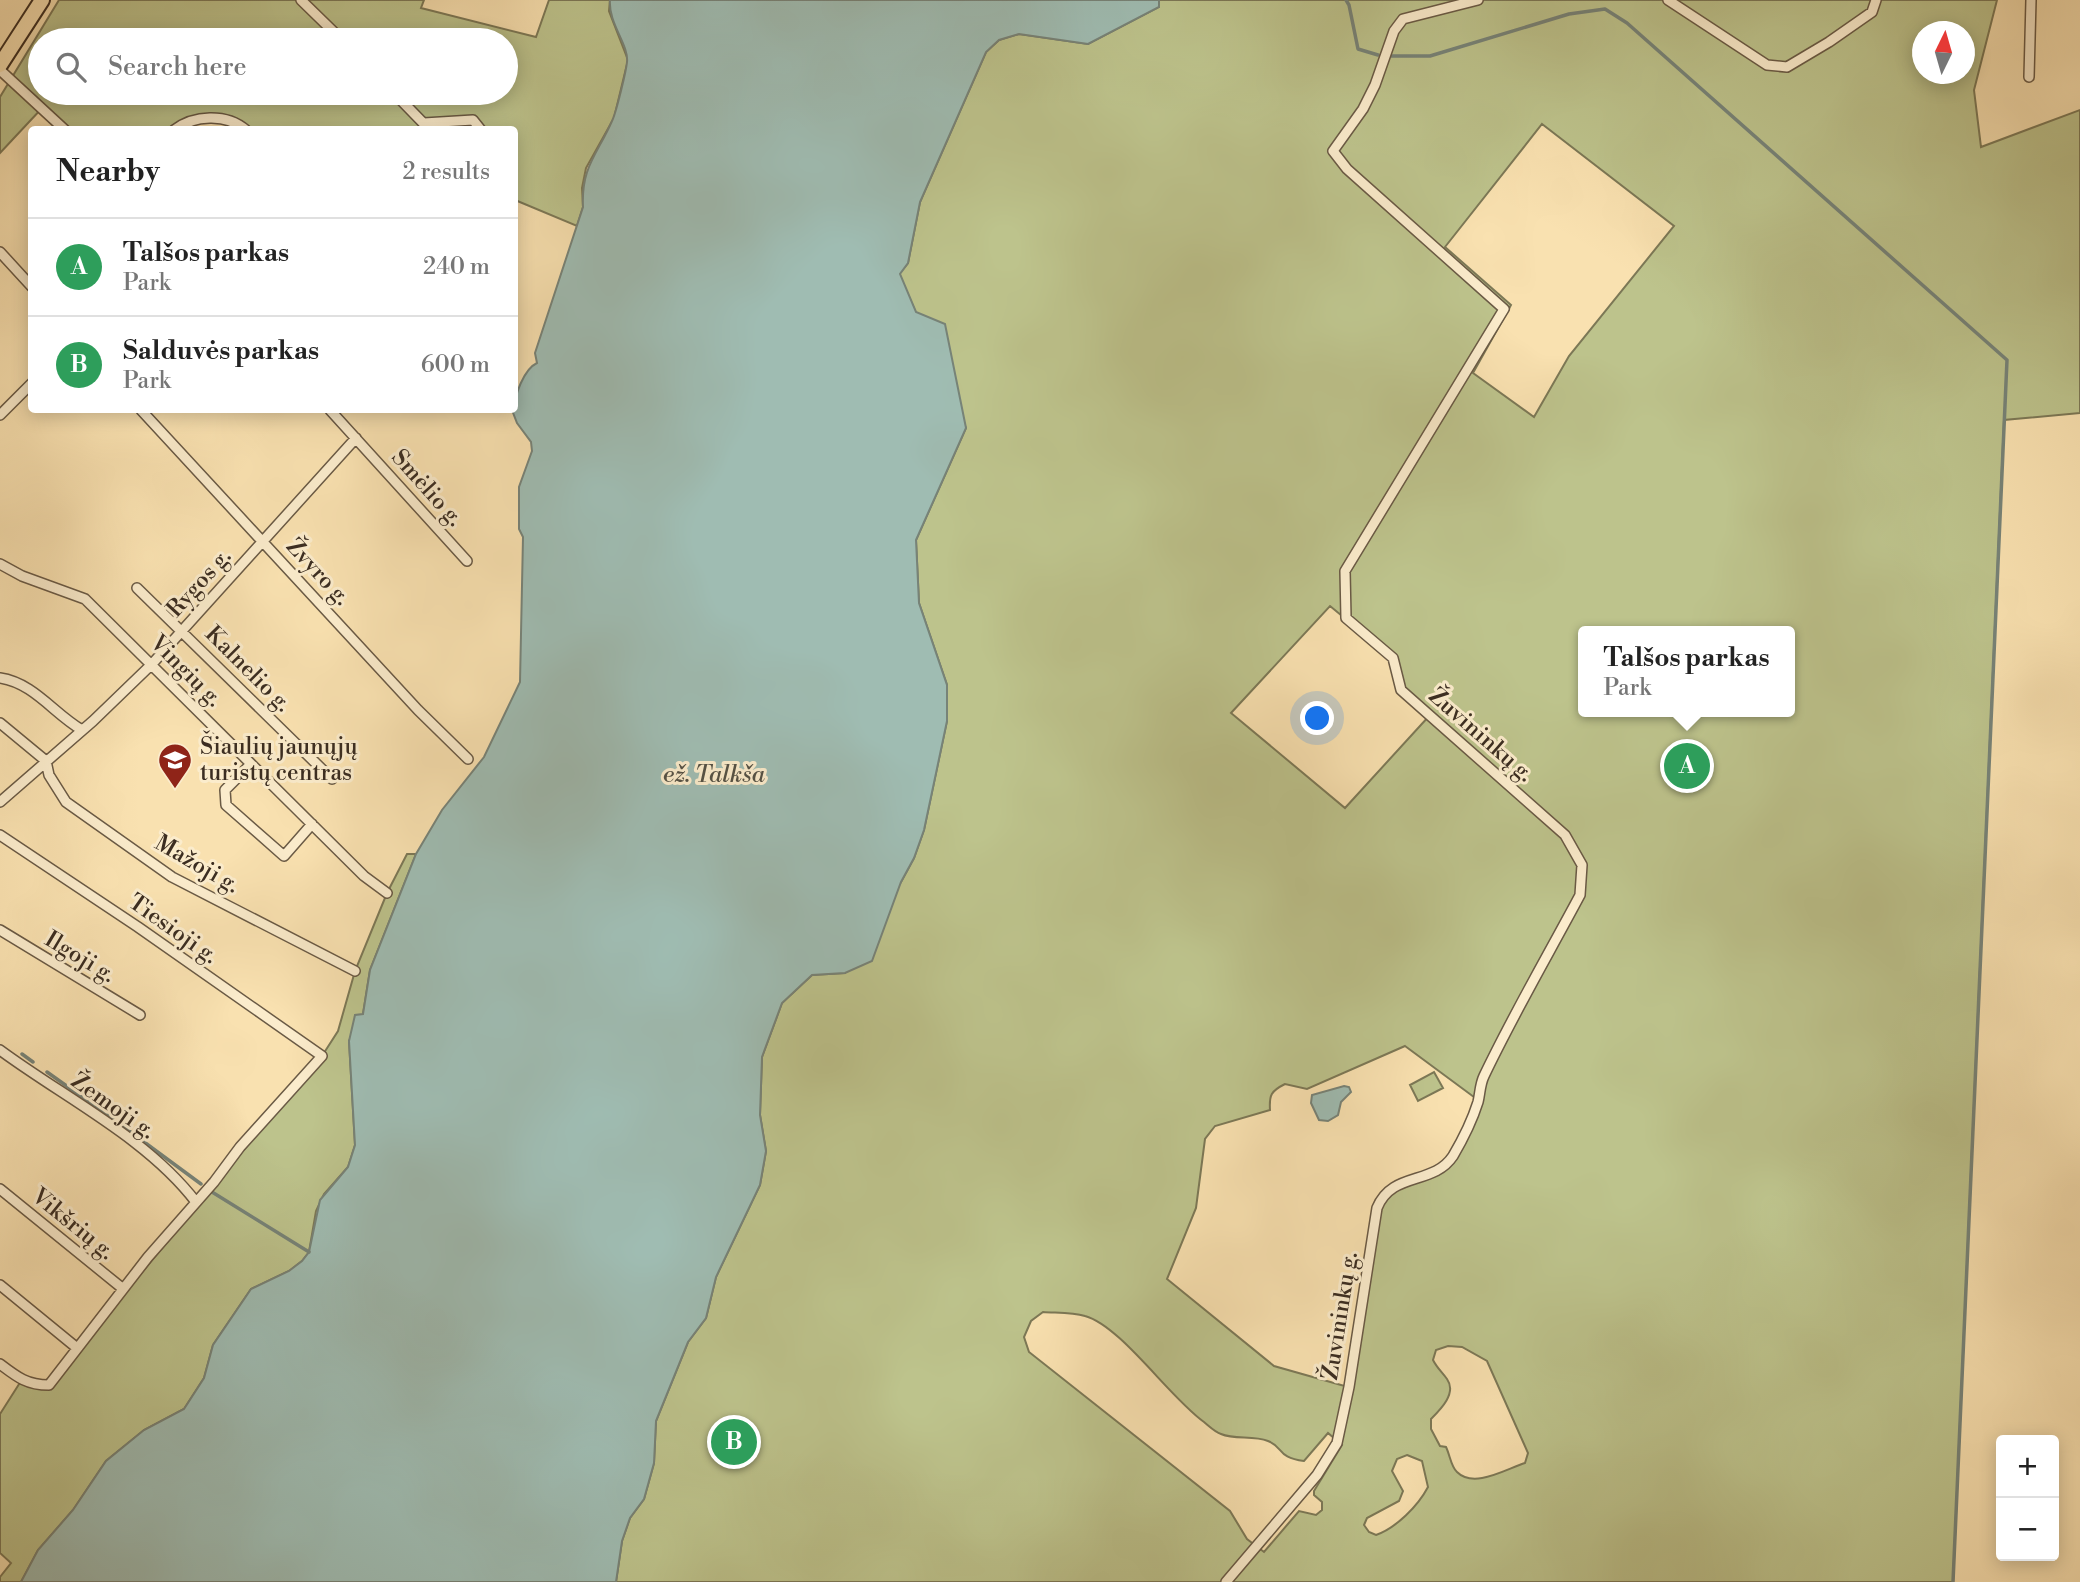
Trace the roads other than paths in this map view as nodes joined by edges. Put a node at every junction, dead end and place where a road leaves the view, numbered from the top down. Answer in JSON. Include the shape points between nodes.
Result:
{"nodes":[{"id":1,"x":42,"y":0,"type":"edge"},
{"id":2,"x":301,"y":0,"type":"edge"},
{"id":3,"x":1478,"y":0,"type":"edge"},
{"id":4,"x":1668,"y":0,"type":"edge"},
{"id":5,"x":1876,"y":0,"type":"edge"},
{"id":6,"x":2031,"y":0,"type":"edge"},
{"id":7,"x":330,"y":28,"type":"edge"},
{"id":8,"x":0,"y":67,"type":"edge"},
{"id":9,"x":2029,"y":76,"type":"dead end"},
{"id":10,"x":28,"y":94,"type":"edge"},
{"id":11,"x":39,"y":105,"type":"edge"},
{"id":12,"x":406,"y":105,"type":"edge"},
{"id":13,"x":61,"y":126,"type":"edge"},
{"id":14,"x":182,"y":126,"type":"edge"},
{"id":15,"x":238,"y":126,"type":"edge"},
{"id":16,"x":427,"y":126,"type":"edge"},
{"id":17,"x":478,"y":126,"type":"edge"},
{"id":18,"x":0,"y":252,"type":"edge"},
{"id":19,"x":28,"y":283,"type":"edge"},
{"id":20,"x":28,"y":387,"type":"edge"},
{"id":21,"x":144,"y":413,"type":"edge"},
{"id":22,"x":333,"y":413,"type":"edge"},
{"id":23,"x":0,"y":415,"type":"edge"},
{"id":24,"x":356,"y":438,"type":"junction"},
{"id":25,"x":262,"y":541,"type":"junction"},
{"id":26,"x":467,"y":561,"type":"dead end"},
{"id":27,"x":0,"y":564,"type":"edge"},
{"id":28,"x":137,"y":588,"type":"dead end"},
{"id":29,"x":181,"y":631,"type":"junction"},
{"id":30,"x":152,"y":664,"type":"junction"},
{"id":31,"x":0,"y":678,"type":"edge"},
{"id":32,"x":0,"y":723,"type":"edge"},
{"id":33,"x":82,"y":730,"type":"junction"},
{"id":34,"x":468,"y":759,"type":"dead end"},
{"id":35,"x":46,"y":761,"type":"junction"},
{"id":36,"x":251,"y":764,"type":"junction"},
{"id":37,"x":332,"y":779,"type":"dead end"},
{"id":38,"x":0,"y":802,"type":"edge"},
{"id":39,"x":312,"y":824,"type":"junction"},
{"id":40,"x":0,"y":835,"type":"edge"},
{"id":41,"x":387,"y":892,"type":"dead end"},
{"id":42,"x":0,"y":930,"type":"edge"},
{"id":43,"x":355,"y":971,"type":"dead end"},
{"id":44,"x":140,"y":1015,"type":"dead end"},
{"id":45,"x":0,"y":1050,"type":"edge"},
{"id":46,"x":0,"y":1189,"type":"edge"},
{"id":47,"x":196,"y":1202,"type":"junction"},
{"id":48,"x":0,"y":1285,"type":"edge"},
{"id":49,"x":122,"y":1288,"type":"junction"},
{"id":50,"x":78,"y":1348,"type":"junction"},
{"id":51,"x":0,"y":1364,"type":"edge"},
{"id":52,"x":1226,"y":1582,"type":"edge"}],
"edges":[{"from":1,"to":8,"type":"highway"},
{"from":2,"to":7,"type":"street"},
{"from":3,"to":52,"type":"street","name":"Žuvininkų g.","via":[[1403,19],[1363,109],[1333,151],[1347,169],[1504,309],[1345,572],[1346,618],[1393,658],[1401,690],[1565,835],[1582,865],[1580,895],[1482,1079],[1470,1124],[1452,1157],[1442,1168],[1392,1187],[1381,1198],[1337,1443],[1317,1475]]},
{"from":4,"to":5,"type":"street","via":[[1767,65],[1787,67],[1872,12]]},
{"from":6,"to":9,"type":"street"},
{"from":8,"to":10,"type":"street"},
{"from":11,"to":13,"type":"street"},
{"from":12,"to":16,"type":"street"},
{"from":14,"to":15,"type":"street","via":[[199,118]]},
{"from":16,"to":17,"type":"street","via":[[473,120]]},
{"from":18,"to":19,"type":"street"},
{"from":20,"to":23,"type":"street"},
{"from":21,"to":25,"type":"street","name":"Žvyro g."},
{"from":22,"to":24,"type":"street","name":"Smėlio g."},
{"from":24,"to":25,"type":"street","name":"Rygos g."},
{"from":24,"to":26,"type":"street","name":"Smėlio g."},
{"from":25,"to":29,"type":"street","name":"Rygos g."},
{"from":25,"to":34,"type":"street","name":"Žvyro g."},
{"from":27,"to":30,"type":"street","name":"Vingių g.","via":[[85,599]]},
{"from":28,"to":29,"type":"street","name":"Kalnelio g."},
{"from":29,"to":30,"type":"street","name":"Rygos g."},
{"from":29,"to":37,"type":"street","name":"Kalnelio g."},
{"from":30,"to":33,"type":"street","name":"Rygos g."},
{"from":30,"to":36,"type":"street","name":"Vingių g."},
{"from":31,"to":33,"type":"street","via":[[12,680],[51,704]]},
{"from":32,"to":35,"type":"street"},
{"from":33,"to":35,"type":"street","name":"Rygos g."},
{"from":35,"to":38,"type":"street","name":"Rygos g."},
{"from":35,"to":43,"type":"street","name":"Mažoji g.","via":[[48,775],[66,802],[172,877]]},
{"from":36,"to":39,"type":"street","name":"Vingių g."},
{"from":36,"to":39,"type":"street","via":[[225,790],[226,805],[285,856]]},
{"from":39,"to":41,"type":"street","name":"Vingių g.","via":[[364,876]]},
{"from":40,"to":47,"type":"street","name":"Tiesioji g.","via":[[322,1056]]},
{"from":42,"to":44,"type":"street","name":"Ilgoji g."},
{"from":45,"to":47,"type":"street","name":"Žemoji g.","via":[[128,1138],[179,1180]]},
{"from":46,"to":49,"type":"street","name":"Vikšrių g."},
{"from":47,"to":49,"type":"street"},
{"from":48,"to":50,"type":"street"},
{"from":49,"to":50,"type":"street"},
{"from":50,"to":51,"type":"street","via":[[49,1385],[21,1381]]}]}
